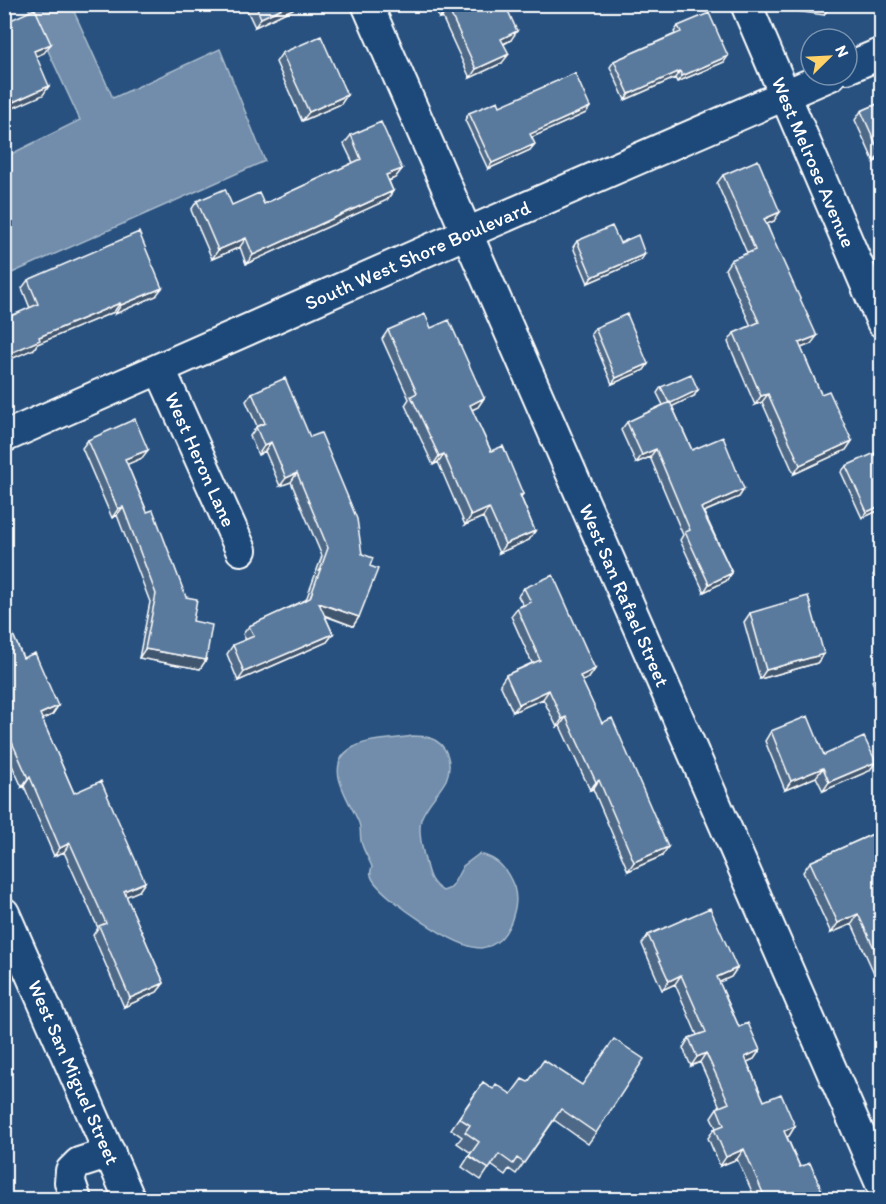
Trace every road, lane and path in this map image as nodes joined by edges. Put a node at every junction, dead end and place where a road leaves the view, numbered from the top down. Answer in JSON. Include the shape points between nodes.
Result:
{"nodes":[{"id":1,"x":367,"y":4,"type":"edge"},
{"id":2,"x":746,"y":4,"type":"edge"},
{"id":3,"x":882,"y":53,"type":"edge"},
{"id":4,"x":859,"y":63,"type":"edge"},
{"id":5,"x":804,"y":87,"type":"edge"},
{"id":6,"x":786,"y":95,"type":"junction"},
{"id":7,"x":467,"y":233,"type":"junction"},
{"id":8,"x":882,"y":322,"type":"edge"},
{"id":9,"x":160,"y":369,"type":"junction"},
{"id":10,"x":4,"y":436,"type":"edge"},
{"id":11,"x":241,"y":550,"type":"dead end"},
{"id":12,"x":4,"y":912,"type":"edge"},
{"id":13,"x":17,"y":974,"type":"edge"},
{"id":14,"x":110,"y":1153,"type":"junction"},
{"id":15,"x":882,"y":1186,"type":"edge"},
{"id":16,"x":76,"y":1200,"type":"edge"},
{"id":17,"x":130,"y":1200,"type":"edge"}],
"edges":[{"from":1,"to":7,"type":"street","name":"West San Rafael Street"},
{"from":2,"to":6,"type":"street","name":"West Melrose Avenue"},
{"from":3,"to":4,"type":"street"},
{"from":5,"to":6,"type":"street","name":"South West Shore Boulevard"},
{"from":6,"to":7,"type":"street","name":"South West Shore Boulevard"},
{"from":6,"to":8,"type":"street","name":"West Melrose Avenue"},
{"from":7,"to":9,"type":"street","name":"South West Shore Boulevard"},
{"from":7,"to":15,"type":"street","name":"West San Rafael Street"},
{"from":9,"to":10,"type":"street","name":"South West Shore Boulevard"},
{"from":9,"to":11,"type":"street","name":"West Heron Lane"},
{"from":12,"to":13,"type":"street","name":"West San Miguel Street"},
{"from":13,"to":14,"type":"street","name":"West San Miguel Street"},
{"from":14,"to":16,"type":"street","via":[[80,1163],[71,1171]]},
{"from":14,"to":17,"type":"street","name":"West San Miguel Street"}]}
